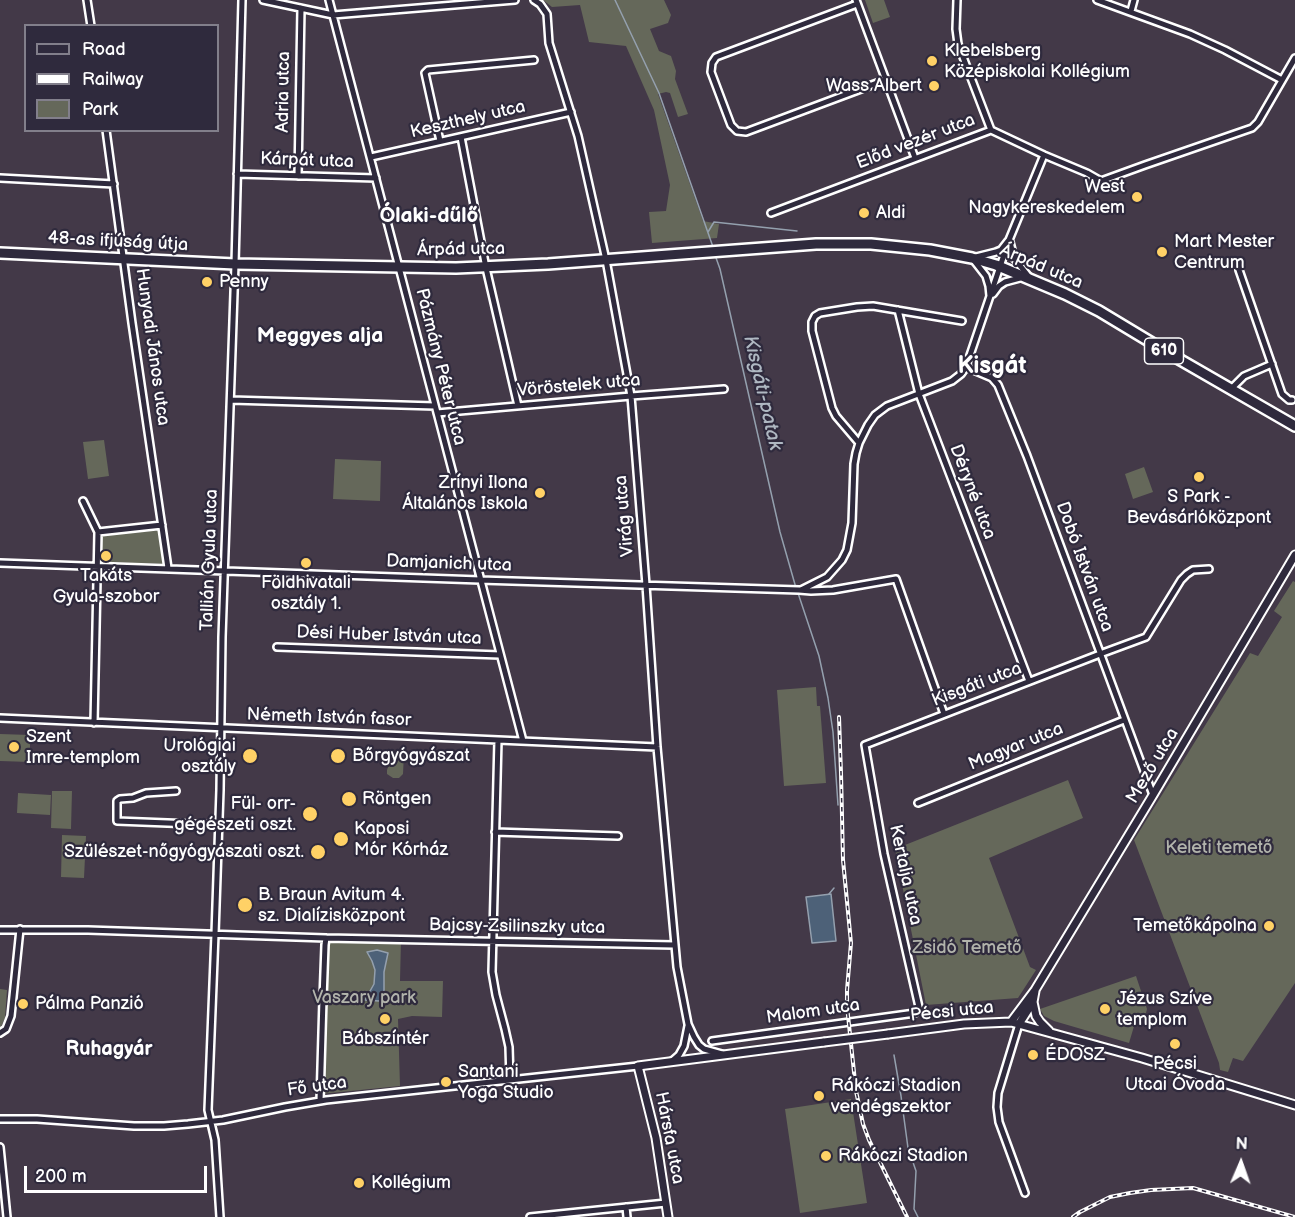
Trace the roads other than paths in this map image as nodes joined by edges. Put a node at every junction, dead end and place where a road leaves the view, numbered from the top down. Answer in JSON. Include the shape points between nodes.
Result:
{"nodes":[{"id":1,"x":87,"y":0,"type":"edge"},
{"id":2,"x":242,"y":0,"type":"edge"},
{"id":3,"x":263,"y":0,"type":"edge"},
{"id":4,"x":329,"y":0,"type":"edge"},
{"id":5,"x":515,"y":0,"type":"edge"},
{"id":6,"x":534,"y":0,"type":"edge"},
{"id":7,"x":957,"y":0,"type":"edge"},
{"id":8,"x":1097,"y":0,"type":"edge"},
{"id":9,"x":1134,"y":0,"type":"edge"},
{"id":10,"x":857,"y":2,"type":"edge"},
{"id":11,"x":301,"y":8,"type":"junction"},
{"id":12,"x":1131,"y":11,"type":"junction"},
{"id":13,"x":333,"y":15,"type":"junction"},
{"id":14,"x":91,"y":24,"type":"edge"},
{"id":15,"x":1295,"y":58,"type":"edge"},
{"id":16,"x":534,"y":60,"type":"dead end"},
{"id":17,"x":885,"y":80,"type":"junction"},
{"id":18,"x":1282,"y":80,"type":"junction"},
{"id":19,"x":571,"y":112,"type":"junction"},
{"id":20,"x":991,"y":130,"type":"junction"},
{"id":21,"x":106,"y":132,"type":"edge"},
{"id":22,"x":461,"y":137,"type":"junction"},
{"id":23,"x":440,"y":141,"type":"junction"},
{"id":24,"x":1044,"y":155,"type":"junction"},
{"id":25,"x":371,"y":157,"type":"junction"},
{"id":26,"x":915,"y":158,"type":"junction"},
{"id":27,"x":237,"y":174,"type":"junction"},
{"id":28,"x":298,"y":176,"type":"junction"},
{"id":29,"x":0,"y":178,"type":"edge"},
{"id":30,"x":376,"y":178,"type":"junction"},
{"id":31,"x":114,"y":184,"type":"junction"},
{"id":32,"x":771,"y":213,"type":"dead end"},
{"id":33,"x":1009,"y":240,"type":"junction"},
{"id":34,"x":0,"y":253,"type":"edge"},
{"id":35,"x":124,"y":258,"type":"junction"},
{"id":36,"x":972,"y":258,"type":"junction"},
{"id":37,"x":606,"y":260,"type":"junction"},
{"id":38,"x":235,"y":264,"type":"junction"},
{"id":39,"x":400,"y":267,"type":"junction"},
{"id":40,"x":1000,"y":267,"type":"junction"},
{"id":41,"x":486,"y":268,"type":"junction"},
{"id":42,"x":1239,"y":270,"type":"dead end"},
{"id":43,"x":1030,"y":279,"type":"junction"},
{"id":44,"x":990,"y":297,"type":"junction"},
{"id":45,"x":897,"y":310,"type":"junction"},
{"id":46,"x":962,"y":321,"type":"dead end"},
{"id":47,"x":1272,"y":364,"type":"junction"},
{"id":48,"x":966,"y":367,"type":"junction"},
{"id":49,"x":724,"y":389,"type":"dead end"},
{"id":50,"x":1231,"y":389,"type":"junction"},
{"id":51,"x":919,"y":394,"type":"junction"},
{"id":52,"x":631,"y":396,"type":"junction"},
{"id":53,"x":231,"y":400,"type":"junction"},
{"id":54,"x":1292,"y":400,"type":"dead end"},
{"id":55,"x":435,"y":406,"type":"junction"},
{"id":56,"x":518,"y":406,"type":"junction"},
{"id":57,"x":437,"y":413,"type":"junction"},
{"id":58,"x":1295,"y":426,"type":"edge"},
{"id":59,"x":859,"y":443,"type":"junction"},
{"id":60,"x":83,"y":501,"type":"dead end"},
{"id":61,"x":162,"y":525,"type":"junction"},
{"id":62,"x":98,"y":532,"type":"junction"},
{"id":63,"x":1295,"y":555,"type":"edge"},
{"id":64,"x":0,"y":563,"type":"edge"},
{"id":65,"x":98,"y":566,"type":"junction"},
{"id":66,"x":168,"y":568,"type":"junction"},
{"id":67,"x":1209,"y":569,"type":"dead end"},
{"id":68,"x":224,"y":571,"type":"junction"},
{"id":69,"x":827,"y":577,"type":"junction"},
{"id":70,"x":480,"y":580,"type":"junction"},
{"id":71,"x":646,"y":585,"type":"junction"},
{"id":72,"x":798,"y":590,"type":"junction"},
{"id":73,"x":833,"y":590,"type":"junction"},
{"id":74,"x":277,"y":647,"type":"dead end"},
{"id":75,"x":1100,"y":654,"type":"junction"},
{"id":76,"x":500,"y":655,"type":"junction"},
{"id":77,"x":1029,"y":681,"type":"junction"},
{"id":78,"x":944,"y":714,"type":"junction"},
{"id":79,"x":0,"y":718,"type":"edge"},
{"id":80,"x":1125,"y":720,"type":"junction"},
{"id":81,"x":94,"y":723,"type":"junction"},
{"id":82,"x":220,"y":728,"type":"junction"},
{"id":83,"x":498,"y":740,"type":"junction"},
{"id":84,"x":523,"y":741,"type":"junction"},
{"id":85,"x":865,"y":745,"type":"joint"},
{"id":86,"x":657,"y":747,"type":"junction"},
{"id":87,"x":176,"y":791,"type":"dead end"},
{"id":88,"x":1153,"y":795,"type":"junction"},
{"id":89,"x":918,"y":803,"type":"dead end"},
{"id":90,"x":218,"y":825,"type":"junction"},
{"id":91,"x":495,"y":832,"type":"junction"},
{"id":92,"x":618,"y":836,"type":"dead end"},
{"id":93,"x":20,"y":929,"type":"junction"},
{"id":94,"x":0,"y":930,"type":"edge"},
{"id":95,"x":215,"y":934,"type":"junction"},
{"id":96,"x":326,"y":938,"type":"junction"},
{"id":97,"x":492,"y":941,"type":"junction"},
{"id":98,"x":674,"y":945,"type":"junction"},
{"id":99,"x":1035,"y":990,"type":"junction"},
{"id":100,"x":1033,"y":1002,"type":"junction"},
{"id":101,"x":917,"y":1011,"type":"joint"},
{"id":102,"x":1011,"y":1022,"type":"junction"},
{"id":103,"x":688,"y":1024,"type":"junction"},
{"id":104,"x":1019,"y":1024,"type":"junction"},
{"id":105,"x":0,"y":1033,"type":"edge"},
{"id":106,"x":1051,"y":1033,"type":"junction"},
{"id":107,"x":712,"y":1041,"type":"dead end"},
{"id":108,"x":727,"y":1055,"type":"junction"},
{"id":109,"x":670,"y":1062,"type":"junction"},
{"id":110,"x":638,"y":1066,"type":"junction"},
{"id":111,"x":510,"y":1080,"type":"junction"},
{"id":112,"x":320,"y":1101,"type":"junction"},
{"id":113,"x":1295,"y":1105,"type":"edge"},
{"id":114,"x":0,"y":1119,"type":"edge"},
{"id":115,"x":223,"y":1120,"type":"junction"},
{"id":116,"x":209,"y":1121,"type":"junction"},
{"id":117,"x":214,"y":1134,"type":"junction"},
{"id":118,"x":0,"y":1147,"type":"edge"},
{"id":119,"x":1025,"y":1193,"type":"dead end"},
{"id":120,"x":666,"y":1203,"type":"junction"},
{"id":121,"x":626,"y":1208,"type":"junction"},
{"id":122,"x":7,"y":1217,"type":"edge"},
{"id":123,"x":220,"y":1217,"type":"edge"},
{"id":124,"x":530,"y":1217,"type":"edge"},
{"id":125,"x":627,"y":1217,"type":"edge"},
{"id":126,"x":668,"y":1217,"type":"edge"}],
"edges":[{"from":1,"to":14,"type":"street"},
{"from":2,"to":27,"type":"street","name":"Tallián Gyula utca"},
{"from":3,"to":11,"type":"street"},
{"from":4,"to":13,"type":"street","name":"Pázmány Péter utca"},
{"from":5,"to":13,"type":"street"},
{"from":6,"to":19,"type":"street","name":"Virág utca","via":[[547,14],[549,43]]},
{"from":7,"to":20,"type":"street","via":[[958,44]]},
{"from":8,"to":12,"type":"street"},
{"from":9,"to":12,"type":"street"},
{"from":10,"to":17,"type":"street"},
{"from":10,"to":17,"type":"street","via":[[716,57],[711,72],[731,125],[746,132]]},
{"from":11,"to":13,"type":"street"},
{"from":11,"to":28,"type":"street","name":"Adria utca"},
{"from":12,"to":18,"type":"street","via":[[1208,42]]},
{"from":13,"to":25,"type":"street","name":"Pázmány Péter utca"},
{"from":15,"to":18,"type":"street","name":"Előd vezér utca"},
{"from":16,"to":23,"type":"street","via":[[428,70],[425,74]]},
{"from":17,"to":26,"type":"street"},
{"from":18,"to":24,"type":"street","name":"Előd vezér utca","via":[[1252,128],[1101,182]]},
{"from":19,"to":22,"type":"street","name":"Keszthely utca"},
{"from":19,"to":37,"type":"street","name":"Virág utca"},
{"from":20,"to":24,"type":"street","name":"Előd vezér utca"},
{"from":20,"to":26,"type":"street","name":"Előd vezér utca"},
{"from":21,"to":31,"type":"street","name":"Hunyadi János utca"},
{"from":22,"to":23,"type":"street","name":"Keszthely utca"},
{"from":22,"to":41,"type":"street"},
{"from":23,"to":25,"type":"street","name":"Keszthely utca"},
{"from":24,"to":33,"type":"street"},
{"from":25,"to":30,"type":"street","name":"Pázmány Péter utca"},
{"from":26,"to":32,"type":"street","name":"Előd vezér utca"},
{"from":27,"to":28,"type":"street","name":"Kárpát utca"},
{"from":27,"to":38,"type":"street","name":"Tallián Gyula utca"},
{"from":28,"to":30,"type":"street","name":"Kárpát utca"},
{"from":29,"to":31,"type":"street"},
{"from":30,"to":39,"type":"street","name":"Pázmány Péter utca"},
{"from":31,"to":35,"type":"street","name":"Hunyadi János utca"},
{"from":33,"to":36,"type":"street","via":[[1001,250]]},
{"from":33,"to":40,"type":"street"},
{"from":33,"to":43,"type":"street","via":[[1014,258]]},
{"from":34,"to":35,"type":"main road","name":"48-as ifjúság útja","number":"610"},
{"from":35,"to":38,"type":"main road","name":"48-as ifjúság útja","number":"610"},
{"from":35,"to":61,"type":"street","name":"Hunyadi János utca"},
{"from":36,"to":37,"type":"main road","name":"Árpád utca","number":"610","via":[[871,244],[816,244]]},
{"from":36,"to":40,"type":"main road","name":"Árpád utca","number":"610"},
{"from":36,"to":44,"type":"street","via":[[986,276]]},
{"from":37,"to":41,"type":"main road","name":"Árpád utca","number":"610"},
{"from":37,"to":52,"type":"street","name":"Virág utca"},
{"from":38,"to":39,"type":"main road","name":"Árpád utca","number":"610"},
{"from":38,"to":53,"type":"street","name":"Tallián Gyula utca"},
{"from":39,"to":41,"type":"main road","name":"Árpád utca","number":"610"},
{"from":39,"to":55,"type":"street","name":"Pázmány Péter utca"},
{"from":40,"to":43,"type":"main road","name":"Árpád utca","number":"610"},
{"from":40,"to":44,"type":"street"},
{"from":41,"to":56,"type":"street"},
{"from":42,"to":47,"type":"street"},
{"from":43,"to":44,"type":"street","via":[[1005,282]]},
{"from":43,"to":50,"type":"main road","name":"Árpád utca","number":"610","via":[[1099,311]]},
{"from":44,"to":48,"type":"street"},
{"from":45,"to":46,"type":"street"},
{"from":45,"to":51,"type":"street","name":"Déryné utca"},
{"from":45,"to":59,"type":"street","via":[[857,307],[820,313],[812,322],[832,408]]},
{"from":47,"to":50,"type":"street","via":[[1244,376]]},
{"from":47,"to":54,"type":"street","via":[[1282,394]]},
{"from":48,"to":51,"type":"street","via":[[952,381]]},
{"from":48,"to":75,"type":"street","name":"Dobó István utca","via":[[992,378],[998,385]]},
{"from":49,"to":52,"type":"street","name":"Vöröstelek utca"},
{"from":50,"to":58,"type":"main road","name":"Árpád utca","number":"610"},
{"from":51,"to":59,"type":"street","via":[[875,415]]},
{"from":51,"to":77,"type":"street","name":"Déryné utca"},
{"from":52,"to":56,"type":"street","name":"Vöröstelek utca"},
{"from":52,"to":71,"type":"street","name":"Virág utca"},
{"from":53,"to":55,"type":"street"},
{"from":53,"to":68,"type":"street","name":"Tallián Gyula utca"},
{"from":55,"to":57,"type":"street","name":"Pázmány Péter utca"},
{"from":56,"to":57,"type":"street","name":"Vöröstelek utca"},
{"from":57,"to":70,"type":"street","name":"Pázmány Péter utca"},
{"from":59,"to":69,"type":"street","via":[[854,464],[850,539],[842,560]]},
{"from":60,"to":62,"type":"street"},
{"from":61,"to":62,"type":"street"},
{"from":61,"to":66,"type":"street","name":"Hunyadi János utca"},
{"from":62,"to":65,"type":"street"},
{"from":63,"to":88,"type":"street","name":"Mező utca"},
{"from":64,"to":65,"type":"street","name":"Damjanich utca"},
{"from":65,"to":66,"type":"street","name":"Damjanich utca"},
{"from":65,"to":81,"type":"street"},
{"from":66,"to":68,"type":"street","name":"Damjanich utca"},
{"from":67,"to":75,"type":"street","name":"Kisgáti utca","via":[[1194,570],[1181,580],[1146,637]]},
{"from":68,"to":70,"type":"street","name":"Damjanich utca"},
{"from":68,"to":82,"type":"street","name":"Tallián Gyula utca"},
{"from":69,"to":72,"type":"street"},
{"from":69,"to":73,"type":"street"},
{"from":70,"to":71,"type":"street","name":"Damjanich utca"},
{"from":70,"to":76,"type":"street","name":"Pázmány Péter utca"},
{"from":71,"to":72,"type":"street","name":"Damjanich utca"},
{"from":71,"to":86,"type":"street","name":"Virág utca"},
{"from":72,"to":73,"type":"street","name":"Damjanich utca"},
{"from":73,"to":78,"type":"street","name":"Damjanich utca","via":[[896,579]]},
{"from":74,"to":76,"type":"street","name":"Dési Huber István utca"},
{"from":75,"to":77,"type":"street","name":"Kisgáti utca"},
{"from":75,"to":80,"type":"street","name":"Dobó István utca"},
{"from":76,"to":84,"type":"street","name":"Pázmány Péter utca"},
{"from":77,"to":78,"type":"street","name":"Kisgáti utca"},
{"from":78,"to":85,"type":"street","name":"Kisgáti utca"},
{"from":79,"to":81,"type":"street","name":"Németh István fasor"},
{"from":80,"to":88,"type":"street","name":"Dobó István utca"},
{"from":80,"to":89,"type":"street","name":"Magyar utca"},
{"from":81,"to":82,"type":"street","name":"Németh István fasor"},
{"from":82,"to":83,"type":"street","name":"Németh István fasor"},
{"from":82,"to":90,"type":"street","name":"Tallián Gyula utca"},
{"from":83,"to":84,"type":"street","name":"Németh István fasor"},
{"from":83,"to":91,"type":"street"},
{"from":84,"to":86,"type":"street","name":"Németh István fasor"},
{"from":85,"to":101,"type":"street","name":"Kertalja utca"},
{"from":86,"to":98,"type":"street","name":"Virág utca"},
{"from":87,"to":90,"type":"street","via":[[120,799],[117,821]]},
{"from":88,"to":99,"type":"street","name":"Mező utca"},
{"from":90,"to":95,"type":"street","name":"Tallián Gyula utca"},
{"from":91,"to":92,"type":"street"},
{"from":91,"to":97,"type":"street"},
{"from":93,"to":94,"type":"street","name":"Bajcsy-Zsilinszky utca"},
{"from":93,"to":95,"type":"street","name":"Bajcsy-Zsilinszky utca"},
{"from":93,"to":105,"type":"street","via":[[11,1016]]},
{"from":95,"to":96,"type":"street","name":"Bajcsy-Zsilinszky utca"},
{"from":95,"to":116,"type":"street","name":"Tallián Gyula utca"},
{"from":96,"to":97,"type":"street","name":"Bajcsy-Zsilinszky utca"},
{"from":96,"to":112,"type":"street"},
{"from":97,"to":98,"type":"street","name":"Bajcsy-Zsilinszky utca"},
{"from":97,"to":111,"type":"street","via":[[492,972],[509,1047]]},
{"from":98,"to":103,"type":"street","name":"Virág utca"},
{"from":99,"to":100,"type":"street"},
{"from":99,"to":102,"type":"street","name":"Mező utca"},
{"from":100,"to":104,"type":"street"},
{"from":100,"to":106,"type":"street","via":[[1036,1016]]},
{"from":101,"to":107,"type":"street","name":"Malom utca"},
{"from":102,"to":104,"type":"street","name":"Pécsi utca"},
{"from":102,"to":108,"type":"street","name":"Pécsi utca","bridge":true,"via":[[964,1024]]},
{"from":103,"to":108,"type":"street","name":"Virág utca","via":[[704,1049]]},
{"from":103,"to":109,"type":"street","name":"Virág utca","via":[[684,1046]]},
{"from":104,"to":106,"type":"street","name":"Pécsi utca"},
{"from":104,"to":119,"type":"street","via":[[996,1107]]},
{"from":106,"to":113,"type":"street","name":"Pécsi utca"},
{"from":108,"to":109,"type":"street","name":"Pécsi utca"},
{"from":109,"to":110,"type":"street","name":"Pécsi utca"},
{"from":110,"to":111,"type":"street","name":"Fő utca"},
{"from":110,"to":120,"type":"street","name":"Hársfa utca","via":[[656,1138]]},
{"from":111,"to":112,"type":"street","name":"Fő utca"},
{"from":112,"to":115,"type":"street","name":"Fő utca"},
{"from":114,"to":116,"type":"street","name":"Fő utca","via":[[164,1126]]},
{"from":115,"to":116,"type":"street","name":"Fő utca"},
{"from":115,"to":117,"type":"street"},
{"from":116,"to":117,"type":"street"},
{"from":117,"to":123,"type":"street"},
{"from":118,"to":122,"type":"street"},
{"from":120,"to":121,"type":"street"},
{"from":120,"to":126,"type":"street","name":"Hársfa utca"},
{"from":121,"to":124,"type":"street"},
{"from":121,"to":125,"type":"street"}]}
